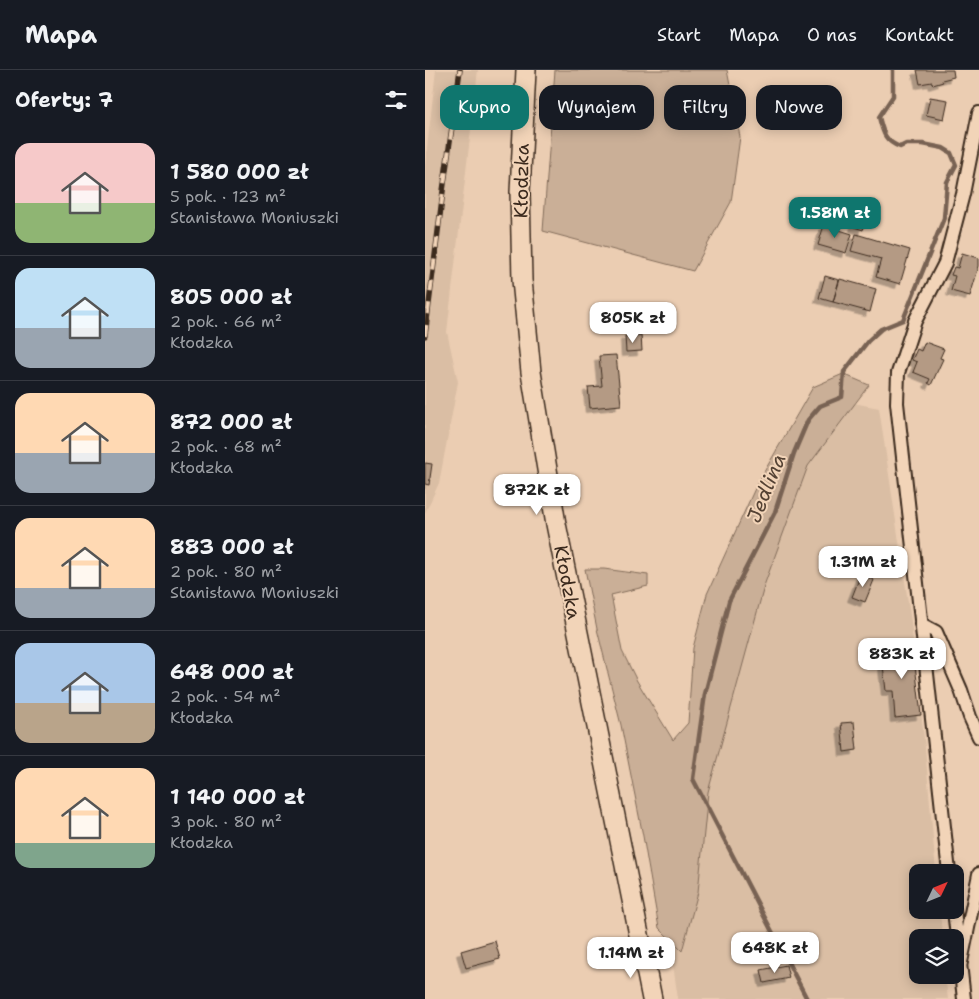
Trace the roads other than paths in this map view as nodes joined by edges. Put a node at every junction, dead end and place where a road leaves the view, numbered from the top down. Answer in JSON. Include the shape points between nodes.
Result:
{"nodes":[{"id":1,"x":526,"y":70,"type":"edge"},
{"id":2,"x":979,"y":113,"type":"edge"},
{"id":3,"x":921,"y":624,"type":"junction"},
{"id":4,"x":979,"y":737,"type":"edge"},
{"id":5,"x":948,"y":864,"type":"edge"},
{"id":6,"x":979,"y":874,"type":"edge"},
{"id":7,"x":964,"y":947,"type":"edge"},
{"id":8,"x":962,"y":984,"type":"edge"},
{"id":9,"x":653,"y":999,"type":"edge"},
{"id":10,"x":964,"y":999,"type":"edge"}],
"edges":[{"from":1,"to":9,"type":"main road","name":"Kłodzka","via":[[520,192],[522,280],[531,372],[556,524]]},
{"from":2,"to":3,"type":"street","via":[[945,264],[915,321],[898,373],[897,403]]},
{"from":3,"to":4,"type":"street","via":[[936,632]]},
{"from":3,"to":5,"type":"street"},
{"from":6,"to":7,"type":"street"},
{"from":8,"to":10,"type":"street"}]}
